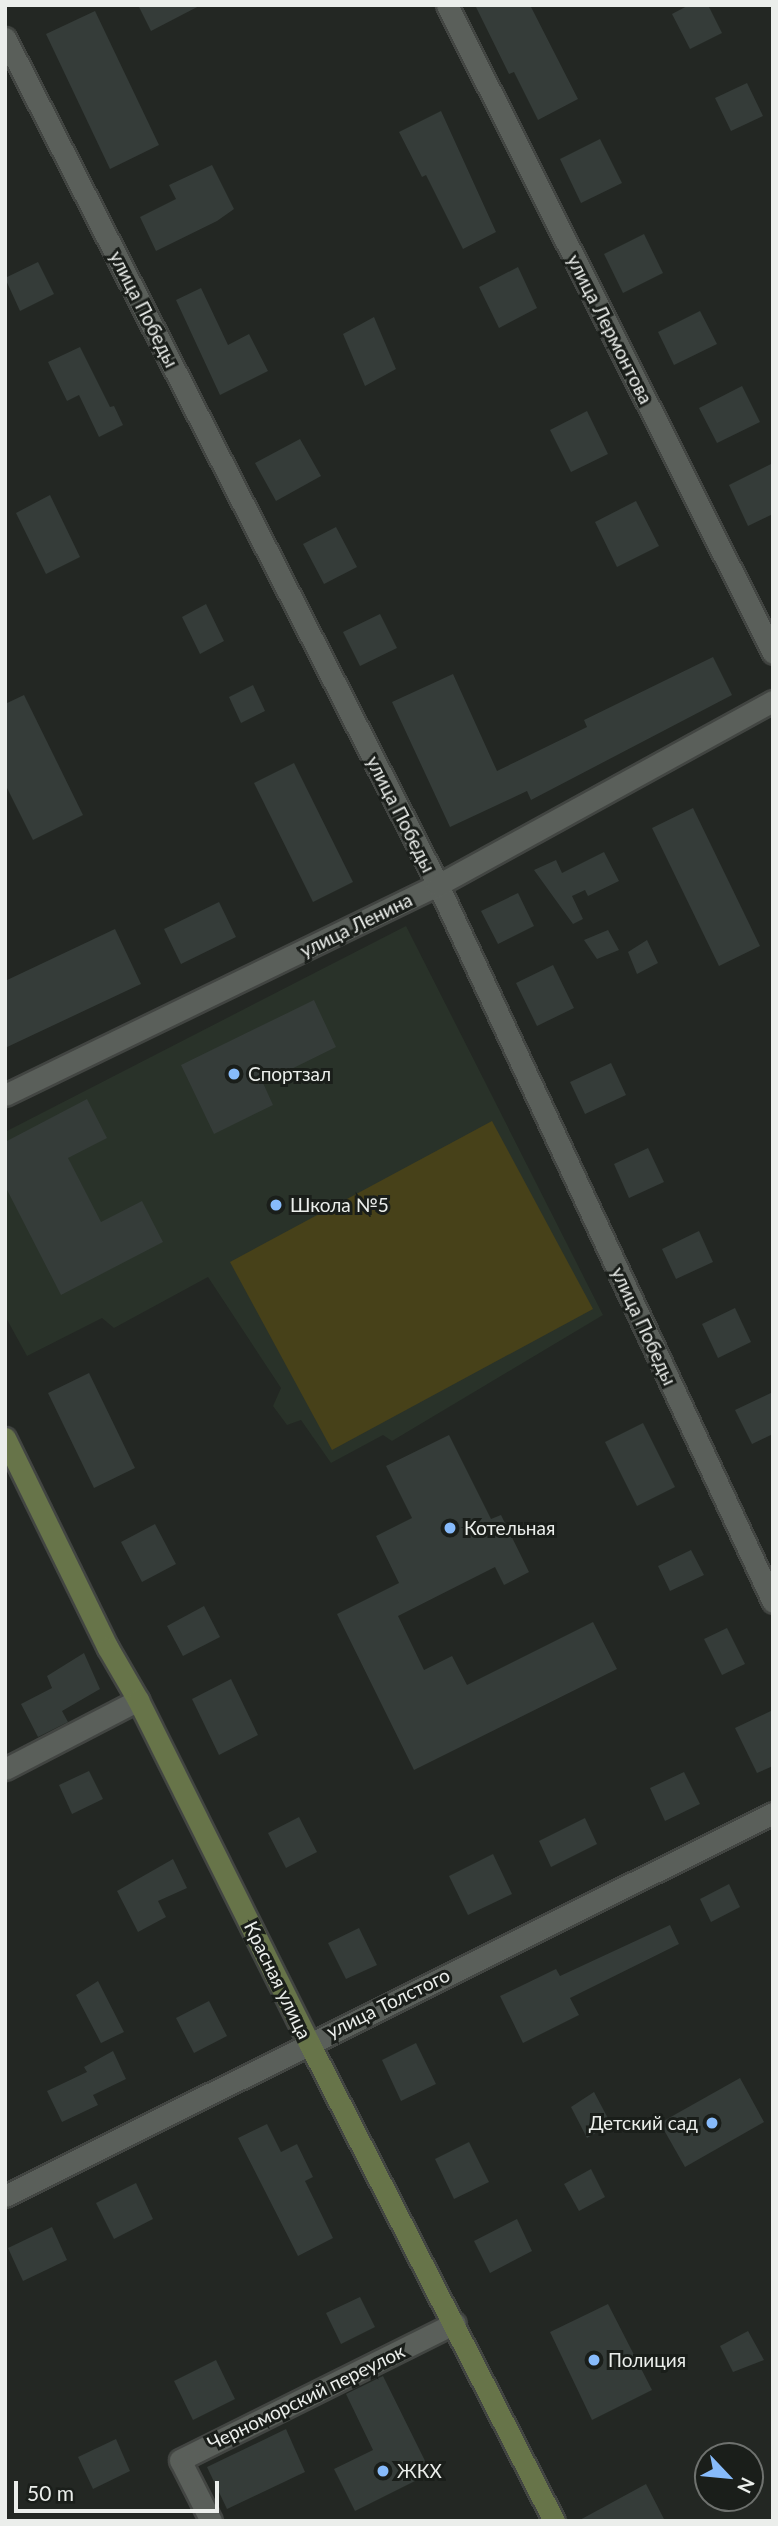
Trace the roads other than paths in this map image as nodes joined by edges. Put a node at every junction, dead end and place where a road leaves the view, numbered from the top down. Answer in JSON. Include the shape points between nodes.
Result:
{"nodes":[{"id":1,"x":447,"y":5,"type":"edge"},
{"id":2,"x":5,"y":38,"type":"edge"},
{"id":3,"x":773,"y":653,"type":"edge"},
{"id":4,"x":773,"y":701,"type":"edge"},
{"id":5,"x":438,"y":886,"type":"junction"},
{"id":6,"x":5,"y":1095,"type":"edge"},
{"id":7,"x":5,"y":1438,"type":"edge"},
{"id":8,"x":773,"y":1602,"type":"edge"},
{"id":9,"x":138,"y":1700,"type":"junction"},
{"id":10,"x":5,"y":1769,"type":"edge"},
{"id":11,"x":773,"y":1813,"type":"edge"},
{"id":12,"x":309,"y":2043,"type":"junction"},
{"id":13,"x":5,"y":2196,"type":"edge"},
{"id":14,"x":455,"y":2323,"type":"junction"},
{"id":15,"x":211,"y":2521,"type":"edge"},
{"id":16,"x":554,"y":2521,"type":"edge"}],
"edges":[{"from":1,"to":3,"type":"street","name":"улица Лермонтова"},
{"from":2,"to":5,"type":"street","name":"улица Победы"},
{"from":4,"to":5,"type":"street","name":"улица Ленина"},
{"from":5,"to":6,"type":"street","name":"улица Ленина"},
{"from":5,"to":8,"type":"street","name":"улица Победы"},
{"from":7,"to":9,"type":"street","name":"Красная улица"},
{"from":9,"to":10,"type":"street"},
{"from":9,"to":12,"type":"street","name":"Красная улица"},
{"from":11,"to":12,"type":"street","name":"улица Толстого"},
{"from":12,"to":13,"type":"street","name":"улица Толстого"},
{"from":12,"to":14,"type":"street","name":"Красная улица"},
{"from":14,"to":15,"type":"street","name":"Черноморский переулок","via":[[180,2460]]},
{"from":14,"to":16,"type":"street","name":"Красная улица"}]}
